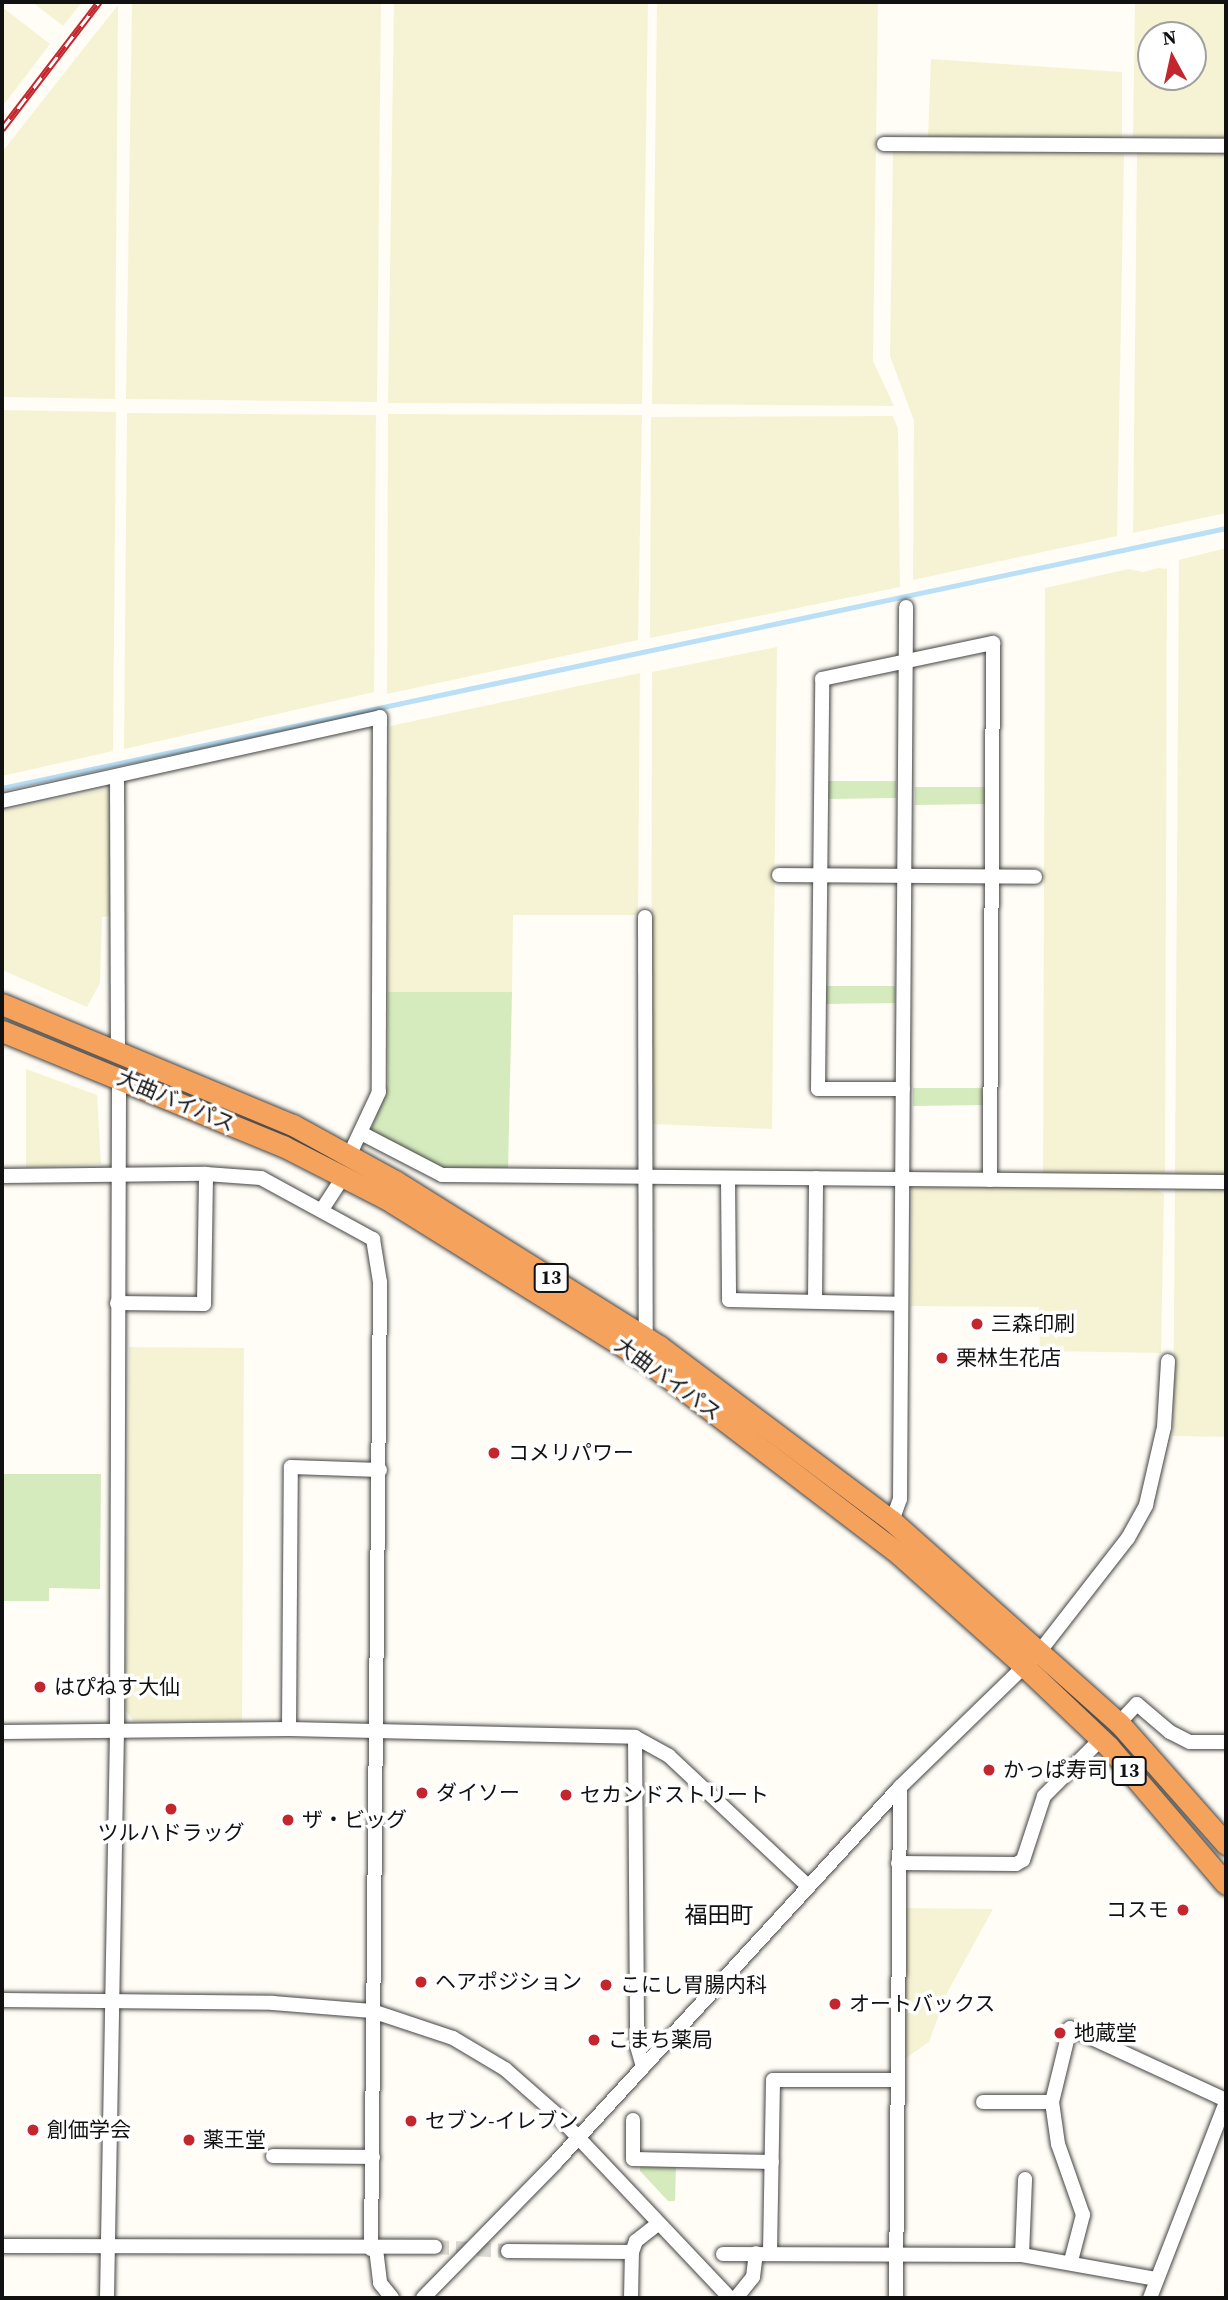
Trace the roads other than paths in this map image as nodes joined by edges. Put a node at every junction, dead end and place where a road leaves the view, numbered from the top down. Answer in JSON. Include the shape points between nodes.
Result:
{"nodes":[{"id":1,"x":884,"y":144,"type":"dead end"},
{"id":2,"x":1226,"y":146,"type":"edge"},
{"id":3,"x":906,"y":607,"type":"dead end"},
{"id":4,"x":906,"y":662,"type":"junction"},
{"id":5,"x":117,"y":776,"type":"junction"},
{"id":6,"x":2,"y":801,"type":"edge"},
{"id":7,"x":779,"y":875,"type":"dead end"},
{"id":8,"x":820,"y":875,"type":"junction"},
{"id":9,"x":904,"y":876,"type":"junction"},
{"id":10,"x":992,"y":877,"type":"junction"},
{"id":11,"x":1035,"y":877,"type":"dead end"},
{"id":12,"x":645,"y":917,"type":"dead end"},
{"id":13,"x":2,"y":1004,"type":"edge"},
{"id":14,"x":2,"y":1031,"type":"edge"},
{"id":15,"x":118,"y":1050,"type":"junction"},
{"id":16,"x":118,"y":1076,"type":"junction"},
{"id":17,"x":903,"y":1089,"type":"junction"},
{"id":18,"x":361,"y":1133,"type":"junction"},
{"id":19,"x":349,"y":1156,"type":"junction"},
{"id":20,"x":206,"y":1174,"type":"junction"},
{"id":21,"x":2,"y":1176,"type":"edge"},
{"id":22,"x":115,"y":1177,"type":"junction"},
{"id":23,"x":343,"y":1177,"type":"junction"},
{"id":24,"x":728,"y":1178,"type":"junction"},
{"id":25,"x":816,"y":1178,"type":"junction"},
{"id":26,"x":644,"y":1179,"type":"junction"},
{"id":27,"x":903,"y":1179,"type":"junction"},
{"id":28,"x":990,"y":1180,"type":"junction"},
{"id":29,"x":1226,"y":1182,"type":"edge"},
{"id":30,"x":323,"y":1208,"type":"junction"},
{"id":31,"x":815,"y":1301,"type":"junction"},
{"id":32,"x":117,"y":1303,"type":"junction"},
{"id":33,"x":899,"y":1304,"type":"junction"},
{"id":34,"x":646,"y":1339,"type":"junction"},
{"id":35,"x":1168,"y":1361,"type":"dead end"},
{"id":36,"x":380,"y":1470,"type":"junction"},
{"id":37,"x":892,"y":1521,"type":"junction"},
{"id":38,"x":1040,"y":1651,"type":"junction"},
{"id":39,"x":1024,"y":1666,"type":"junction"},
{"id":40,"x":1119,"y":1723,"type":"junction"},
{"id":41,"x":289,"y":1729,"type":"junction"},
{"id":42,"x":117,"y":1730,"type":"junction"},
{"id":43,"x":376,"y":1730,"type":"junction"},
{"id":44,"x":2,"y":1732,"type":"edge"},
{"id":45,"x":635,"y":1737,"type":"junction"},
{"id":46,"x":1101,"y":1739,"type":"junction"},
{"id":47,"x":1226,"y":1742,"type":"edge"},
{"id":48,"x":900,"y":1787,"type":"junction"},
{"id":49,"x":1226,"y":1844,"type":"edge"},
{"id":50,"x":898,"y":1863,"type":"junction"},
{"id":51,"x":1226,"y":1884,"type":"edge"},
{"id":52,"x":808,"y":1886,"type":"junction"},
{"id":53,"x":2,"y":2000,"type":"edge"},
{"id":54,"x":110,"y":2000,"type":"junction"},
{"id":55,"x":372,"y":2011,"type":"junction"},
{"id":56,"x":643,"y":2067,"type":"junction"},
{"id":57,"x":897,"y":2080,"type":"junction"},
{"id":58,"x":1226,"y":2101,"type":"edge"},
{"id":59,"x":983,"y":2102,"type":"dead end"},
{"id":60,"x":1052,"y":2102,"type":"junction"},
{"id":61,"x":634,"y":2120,"type":"dead end"},
{"id":62,"x":578,"y":2138,"type":"junction"},
{"id":63,"x":273,"y":2156,"type":"dead end"},
{"id":64,"x":373,"y":2157,"type":"junction"},
{"id":65,"x":772,"y":2162,"type":"junction"},
{"id":66,"x":1025,"y":2179,"type":"dead end"},
{"id":67,"x":658,"y":2224,"type":"junction"},
{"id":68,"x":2,"y":2246,"type":"edge"},
{"id":69,"x":435,"y":2247,"type":"tunnel mouth"},
{"id":70,"x":108,"y":2248,"type":"junction"},
{"id":71,"x":374,"y":2249,"type":"junction"},
{"id":72,"x":508,"y":2251,"type":"tunnel mouth"},
{"id":73,"x":632,"y":2252,"type":"junction"},
{"id":74,"x":763,"y":2253,"type":"junction"},
{"id":75,"x":897,"y":2253,"type":"junction"},
{"id":76,"x":723,"y":2254,"type":"dead end"},
{"id":77,"x":1022,"y":2255,"type":"junction"},
{"id":78,"x":1071,"y":2261,"type":"junction"},
{"id":79,"x":1157,"y":2279,"type":"junction"},
{"id":80,"x":107,"y":2298,"type":"edge"},
{"id":81,"x":391,"y":2298,"type":"edge"},
{"id":82,"x":423,"y":2298,"type":"edge"},
{"id":83,"x":631,"y":2298,"type":"edge"},
{"id":84,"x":730,"y":2298,"type":"edge"},
{"id":85,"x":736,"y":2298,"type":"edge"},
{"id":86,"x":896,"y":2298,"type":"edge"},
{"id":87,"x":1150,"y":2298,"type":"edge"}],
"edges":[{"from":1,"to":2,"type":"street"},
{"from":3,"to":4,"type":"street"},
{"from":4,"to":8,"type":"street","via":[[822,680]]},
{"from":4,"to":9,"type":"street"},
{"from":4,"to":10,"type":"street","via":[[993,643]]},
{"from":5,"to":6,"type":"street"},
{"from":5,"to":15,"type":"street"},
{"from":5,"to":18,"type":"street","via":[[380,717],[379,1092]]},
{"from":7,"to":8,"type":"street"},
{"from":8,"to":9,"type":"street"},
{"from":8,"to":17,"type":"street","via":[[818,1089]]},
{"from":9,"to":10,"type":"street"},
{"from":9,"to":17,"type":"street"},
{"from":10,"to":11,"type":"street"},
{"from":10,"to":28,"type":"street"},
{"from":12,"to":26,"type":"street"},
{"from":13,"to":15,"type":"highway","name":"大曲バイパス","number":"13"},
{"from":14,"to":16,"type":"highway","name":"大曲バイパス","number":"13"},
{"from":15,"to":19,"type":"highway","name":"大曲バイパス","number":"13","via":[[293,1125]]},
{"from":16,"to":22,"type":"street"},
{"from":16,"to":23,"type":"highway","name":"大曲バイパス","number":"13","via":[[283,1146]]},
{"from":17,"to":27,"type":"street"},
{"from":18,"to":19,"type":"street"},
{"from":18,"to":26,"type":"street","via":[[442,1175]]},
{"from":19,"to":34,"type":"highway","name":"大曲バイパス","number":"13"},
{"from":20,"to":22,"type":"street"},
{"from":20,"to":30,"type":"street","via":[[261,1178]]},
{"from":20,"to":32,"type":"street","via":[[204,1304]]},
{"from":21,"to":22,"type":"street"},
{"from":22,"to":32,"type":"street"},
{"from":23,"to":30,"type":"street"},
{"from":23,"to":39,"type":"highway","name":"大曲バイパス","number":"13","via":[[385,1198],[648,1362],[901,1555]]},
{"from":24,"to":25,"type":"street"},
{"from":24,"to":26,"type":"street"},
{"from":24,"to":31,"type":"street","via":[[729,1300]]},
{"from":25,"to":27,"type":"street"},
{"from":25,"to":31,"type":"street"},
{"from":26,"to":34,"type":"street"},
{"from":27,"to":28,"type":"street"},
{"from":27,"to":33,"type":"street"},
{"from":28,"to":29,"type":"street"},
{"from":30,"to":36,"type":"street","via":[[373,1239],[378,1255]]},
{"from":31,"to":33,"type":"street"},
{"from":32,"to":42,"type":"street"},
{"from":33,"to":37,"type":"street","via":[[900,1499]]},
{"from":34,"to":37,"type":"highway","name":"大曲バイパス","number":"13","via":[[805,1452]]},
{"from":35,"to":38,"type":"street","via":[[1164,1427],[1146,1504],[1128,1538]]},
{"from":36,"to":41,"type":"street","via":[[291,1467]]},
{"from":36,"to":43,"type":"street"},
{"from":37,"to":38,"type":"highway","name":"大曲バイパス","number":"13"},
{"from":38,"to":39,"type":"street"},
{"from":38,"to":40,"type":"highway","name":"大曲バイパス","number":"13"},
{"from":39,"to":46,"type":"highway","name":"大曲バイパス","number":"13"},
{"from":39,"to":48,"type":"street"},
{"from":40,"to":47,"type":"street","via":[[1137,1704],[1170,1732],[1190,1742]]},
{"from":40,"to":49,"type":"highway","name":"大曲バイパス","number":"13"},
{"from":41,"to":42,"type":"street"},
{"from":41,"to":43,"type":"street"},
{"from":42,"to":44,"type":"street"},
{"from":42,"to":54,"type":"street"},
{"from":43,"to":45,"type":"street"},
{"from":43,"to":55,"type":"street"},
{"from":45,"to":52,"type":"street","via":[[668,1756]]},
{"from":45,"to":56,"type":"street","via":[[637,2046]]},
{"from":46,"to":50,"type":"street","via":[[1044,1796],[1023,1860],[1016,1864]]},
{"from":46,"to":51,"type":"highway","name":"大曲バイパス","number":"13"},
{"from":48,"to":50,"type":"street"},
{"from":48,"to":52,"type":"street"},
{"from":50,"to":57,"type":"street"},
{"from":52,"to":56,"type":"street"},
{"from":53,"to":54,"type":"street"},
{"from":54,"to":55,"type":"street","via":[[273,2003]]},
{"from":54,"to":70,"type":"street"},
{"from":55,"to":62,"type":"street","via":[[453,2038],[505,2068]]},
{"from":55,"to":64,"type":"street"},
{"from":56,"to":62,"type":"street"},
{"from":57,"to":65,"type":"street","via":[[773,2080]]},
{"from":57,"to":75,"type":"street"},
{"from":58,"to":60,"type":"street","via":[[1070,2028]]},
{"from":58,"to":79,"type":"street"},
{"from":59,"to":60,"type":"street"},
{"from":60,"to":78,"type":"street","via":[[1058,2144],[1083,2215]]},
{"from":61,"to":65,"type":"street","via":[[633,2159]]},
{"from":62,"to":67,"type":"street"},
{"from":62,"to":82,"type":"street"},
{"from":63,"to":64,"type":"street"},
{"from":64,"to":71,"type":"street"},
{"from":65,"to":74,"type":"street"},
{"from":66,"to":77,"type":"street"},
{"from":67,"to":73,"type":"street","via":[[636,2241]]},
{"from":67,"to":84,"type":"street"},
{"from":68,"to":70,"type":"street"},
{"from":69,"to":71,"type":"street"},
{"from":70,"to":71,"type":"street"},
{"from":70,"to":80,"type":"street"},
{"from":71,"to":81,"type":"street","via":[[380,2283]]},
{"from":72,"to":73,"type":"street"},
{"from":73,"to":83,"type":"street"},
{"from":74,"to":75,"type":"street"},
{"from":74,"to":76,"type":"street"},
{"from":74,"to":85,"type":"street","via":[[753,2277]]},
{"from":75,"to":77,"type":"street"},
{"from":75,"to":86,"type":"street"},
{"from":77,"to":78,"type":"street"},
{"from":78,"to":79,"type":"street"},
{"from":79,"to":87,"type":"street"}]}
